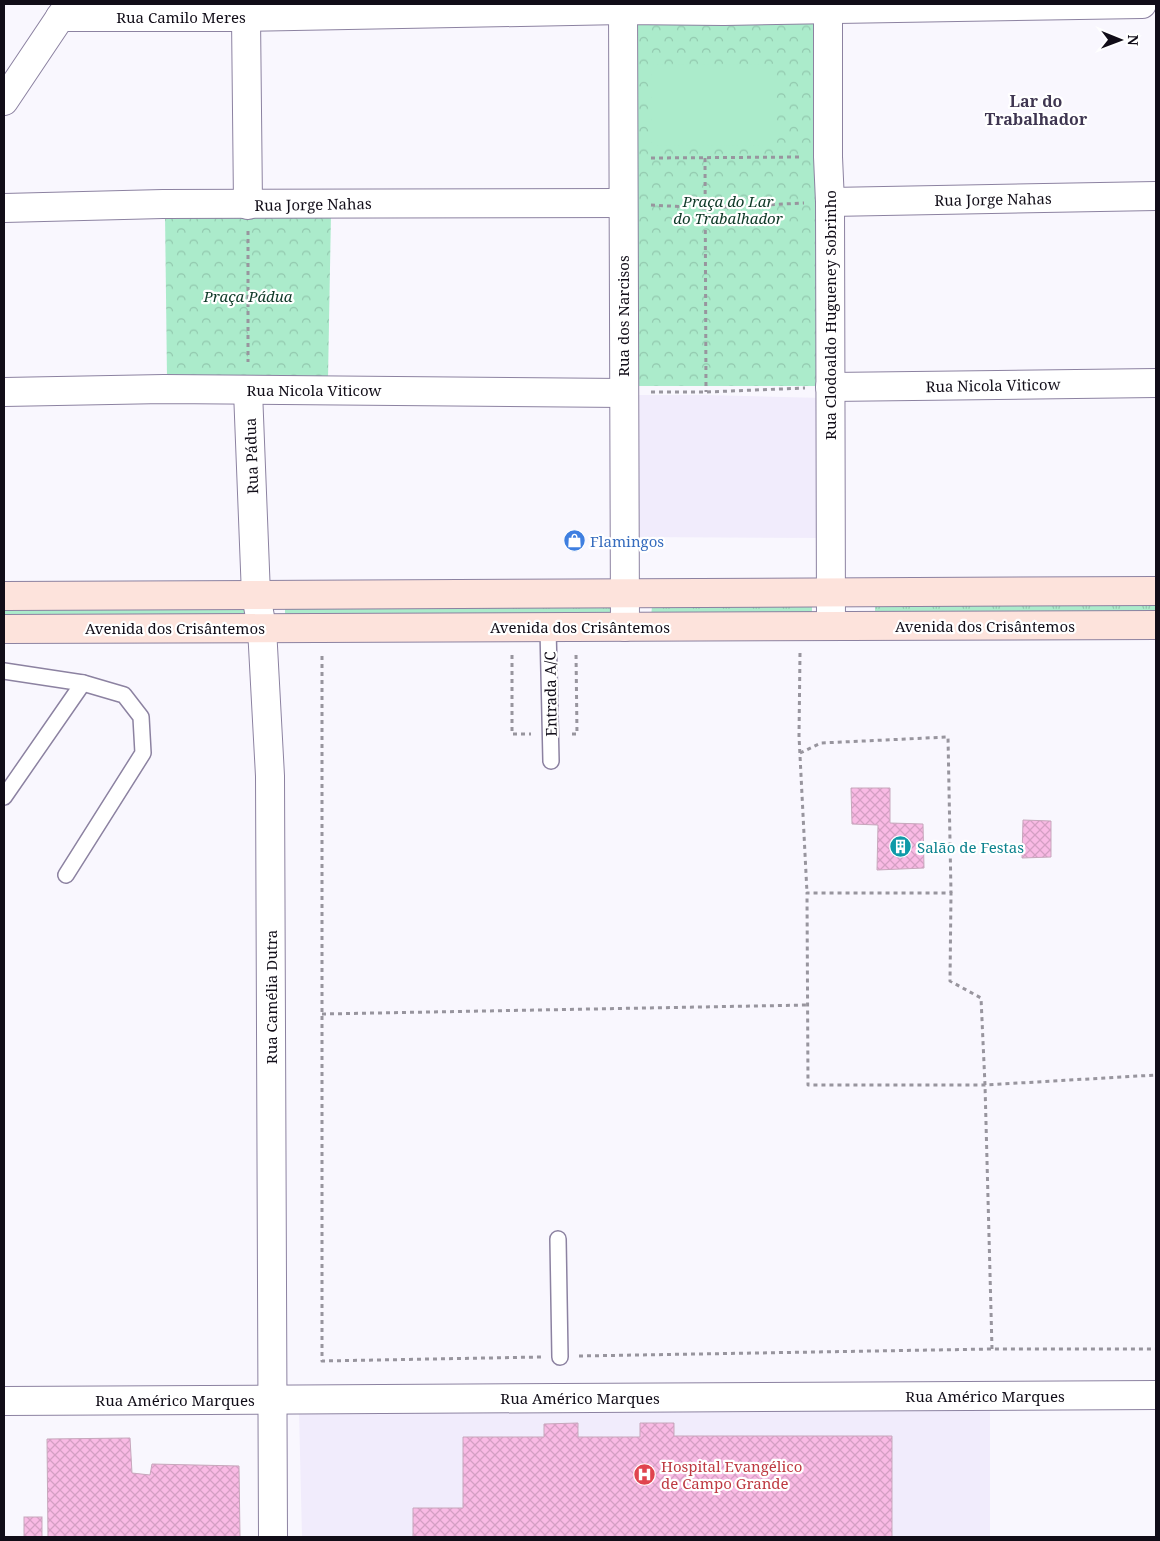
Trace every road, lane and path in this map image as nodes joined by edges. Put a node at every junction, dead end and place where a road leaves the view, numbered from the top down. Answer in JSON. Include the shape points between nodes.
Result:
{"nodes":[{"id":1,"x":1142,"y":4,"type":"edge"},
{"id":2,"x":623,"y":7,"type":"edge"},
{"id":3,"x":828,"y":7,"type":"edge"},
{"id":4,"x":65,"y":11,"type":"edge"},
{"id":5,"x":246,"y":17,"type":"junction"},
{"id":6,"x":4,"y":101,"type":"edge"},
{"id":7,"x":828,"y":157,"type":"junction"},
{"id":8,"x":623,"y":158,"type":"junction"},
{"id":9,"x":705,"y":158,"type":"junction"},
{"id":10,"x":1156,"y":196,"type":"edge"},
{"id":11,"x":830,"y":202,"type":"junction"},
{"id":12,"x":623,"y":203,"type":"junction"},
{"id":13,"x":248,"y":205,"type":"junction"},
{"id":14,"x":4,"y":208,"type":"edge"},
{"id":15,"x":705,"y":208,"type":"junction"},
{"id":16,"x":1156,"y":383,"type":"edge"},
{"id":17,"x":830,"y":386,"type":"junction"},
{"id":18,"x":248,"y":391,"type":"junction"},
{"id":19,"x":4,"y":392,"type":"edge"},
{"id":20,"x":624,"y":392,"type":"junction"},
{"id":21,"x":706,"y":392,"type":"junction"},
{"id":22,"x":1156,"y":591,"type":"edge"},
{"id":23,"x":830,"y":592,"type":"junction"},
{"id":24,"x":625,"y":593,"type":"junction"},
{"id":25,"x":256,"y":595,"type":"junction"},
{"id":26,"x":4,"y":596,"type":"edge"},
{"id":27,"x":1156,"y":625,"type":"edge"},
{"id":28,"x":831,"y":626,"type":"junction"},
{"id":29,"x":625,"y":627,"type":"junction"},
{"id":30,"x":262,"y":628,"type":"junction"},
{"id":31,"x":548,"y":628,"type":"junction"},
{"id":32,"x":4,"y":629,"type":"edge"},
{"id":33,"x":512,"y":648,"type":"dead end"},
{"id":34,"x":576,"y":649,"type":"dead end"},
{"id":35,"x":322,"y":650,"type":"dead end"},
{"id":36,"x":800,"y":652,"type":"dead end"},
{"id":37,"x":4,"y":672,"type":"edge"},
{"id":38,"x":83,"y":683,"type":"junction"},
{"id":39,"x":551,"y":734,"type":"junction"},
{"id":40,"x":800,"y":753,"type":"junction"},
{"id":41,"x":551,"y":761,"type":"dead end"},
{"id":42,"x":4,"y":798,"type":"edge"},
{"id":43,"x":66,"y":875,"type":"dead end"},
{"id":44,"x":807,"y":893,"type":"junction"},
{"id":45,"x":951,"y":893,"type":"junction"},
{"id":46,"x":808,"y":1005,"type":"junction"},
{"id":47,"x":322,"y":1014,"type":"junction"},
{"id":48,"x":1156,"y":1075,"type":"edge"},
{"id":49,"x":985,"y":1084,"type":"junction"},
{"id":50,"x":558,"y":1239,"type":"dead end"},
{"id":51,"x":1156,"y":1349,"type":"edge"},
{"id":52,"x":992,"y":1350,"type":"junction"},
{"id":53,"x":560,"y":1357,"type":"junction"},
{"id":54,"x":1156,"y":1395,"type":"edge"},
{"id":55,"x":272,"y":1399,"type":"junction"},
{"id":56,"x":4,"y":1401,"type":"edge"},
{"id":57,"x":273,"y":1537,"type":"edge"}],
"edges":[{"from":1,"to":3,"type":"street","name":"Rua Camilo Meres"},
{"from":2,"to":3,"type":"street","name":"Rua Camilo Meres","via":[[724,11]]},
{"from":2,"to":5,"type":"street","name":"Rua Camilo Meres"},
{"from":2,"to":8,"type":"street","name":"Rua dos Narcisos"},
{"from":3,"to":7,"type":"street","name":"Rua Clodoaldo Hugueney Sobrinho"},
{"from":4,"to":5,"type":"street","name":"Rua Camilo Meres"},
{"from":4,"to":6,"type":"street"},
{"from":5,"to":13,"type":"street"},
{"from":7,"to":9,"type":"path"},
{"from":7,"to":11,"type":"street","name":"Rua Clodoaldo Hugueney Sobrinho"},
{"from":8,"to":9,"type":"path"},
{"from":8,"to":12,"type":"street","name":"Rua dos Narcisos"},
{"from":9,"to":15,"type":"path"},
{"from":10,"to":11,"type":"street","name":"Rua Jorge Nahas"},
{"from":11,"to":15,"type":"path"},
{"from":11,"to":17,"type":"street","name":"Rua Clodoaldo Hugueney Sobrinho"},
{"from":12,"to":13,"type":"street","name":"Rua Jorge Nahas"},
{"from":12,"to":15,"type":"path"},
{"from":12,"to":20,"type":"street","name":"Rua dos Narcisos"},
{"from":13,"to":14,"type":"street","name":"Rua Jorge Nahas"},
{"from":13,"to":18,"type":"path"},
{"from":15,"to":21,"type":"path"},
{"from":16,"to":17,"type":"street","name":"Rua Nicola Viticow"},
{"from":17,"to":21,"type":"path"},
{"from":17,"to":23,"type":"street","name":"Rua Clodoaldo Hugueney Sobrinho"},
{"from":18,"to":19,"type":"street","name":"Rua Nicola Viticow"},
{"from":18,"to":20,"type":"street","name":"Rua Nicola Viticow"},
{"from":18,"to":25,"type":"street","name":"Rua Pádua"},
{"from":20,"to":21,"type":"path"},
{"from":20,"to":24,"type":"street","name":"Rua dos Narcisos"},
{"from":22,"to":23,"type":"street"},
{"from":23,"to":24,"type":"street"},
{"from":23,"to":28,"type":"street","name":"Rua Clodoaldo Hugueney Sobrinho"},
{"from":24,"to":25,"type":"street"},
{"from":24,"to":29,"type":"street","name":"Rua dos Narcisos"},
{"from":25,"to":26,"type":"street"},
{"from":25,"to":30,"type":"street","name":"Rua Camélia Dutra"},
{"from":27,"to":28,"type":"street","name":"Avenida dos Crisântemos"},
{"from":28,"to":29,"type":"street","name":"Avenida dos Crisântemos"},
{"from":29,"to":31,"type":"street","name":"Avenida dos Crisântemos"},
{"from":30,"to":31,"type":"street","name":"Avenida dos Crisântemos"},
{"from":30,"to":32,"type":"street","name":"Avenida dos Crisântemos"},
{"from":30,"to":55,"type":"street","name":"Rua Camélia Dutra","via":[[270,776]]},
{"from":31,"to":39,"type":"lane","name":"Entrada A/C"},
{"from":33,"to":39,"type":"path","via":[[512,734]]},
{"from":34,"to":39,"type":"path","via":[[577,734]]},
{"from":35,"to":47,"type":"path"},
{"from":36,"to":40,"type":"path"},
{"from":37,"to":38,"type":"lane"},
{"from":38,"to":42,"type":"lane"},
{"from":38,"to":43,"type":"lane","via":[[124,695],[141,717],[143,753]]},
{"from":39,"to":41,"type":"lane","name":"Entrada A/C"},
{"from":40,"to":44,"type":"path"},
{"from":40,"to":45,"type":"path","via":[[821,743],[948,737]]},
{"from":44,"to":45,"type":"path"},
{"from":44,"to":46,"type":"path"},
{"from":45,"to":49,"type":"path","via":[[950,981],[981,998]]},
{"from":46,"to":47,"type":"path"},
{"from":46,"to":49,"type":"path","via":[[808,1085]]},
{"from":47,"to":53,"type":"path","via":[[322,1361]]},
{"from":48,"to":49,"type":"path"},
{"from":49,"to":52,"type":"path"},
{"from":50,"to":53,"type":"lane"},
{"from":51,"to":52,"type":"path"},
{"from":52,"to":53,"type":"path"},
{"from":54,"to":55,"type":"street","name":"Rua Américo Marques"},
{"from":55,"to":56,"type":"street","name":"Rua Américo Marques"},
{"from":55,"to":57,"type":"street","name":"Rua Camélia Dutra"}]}
